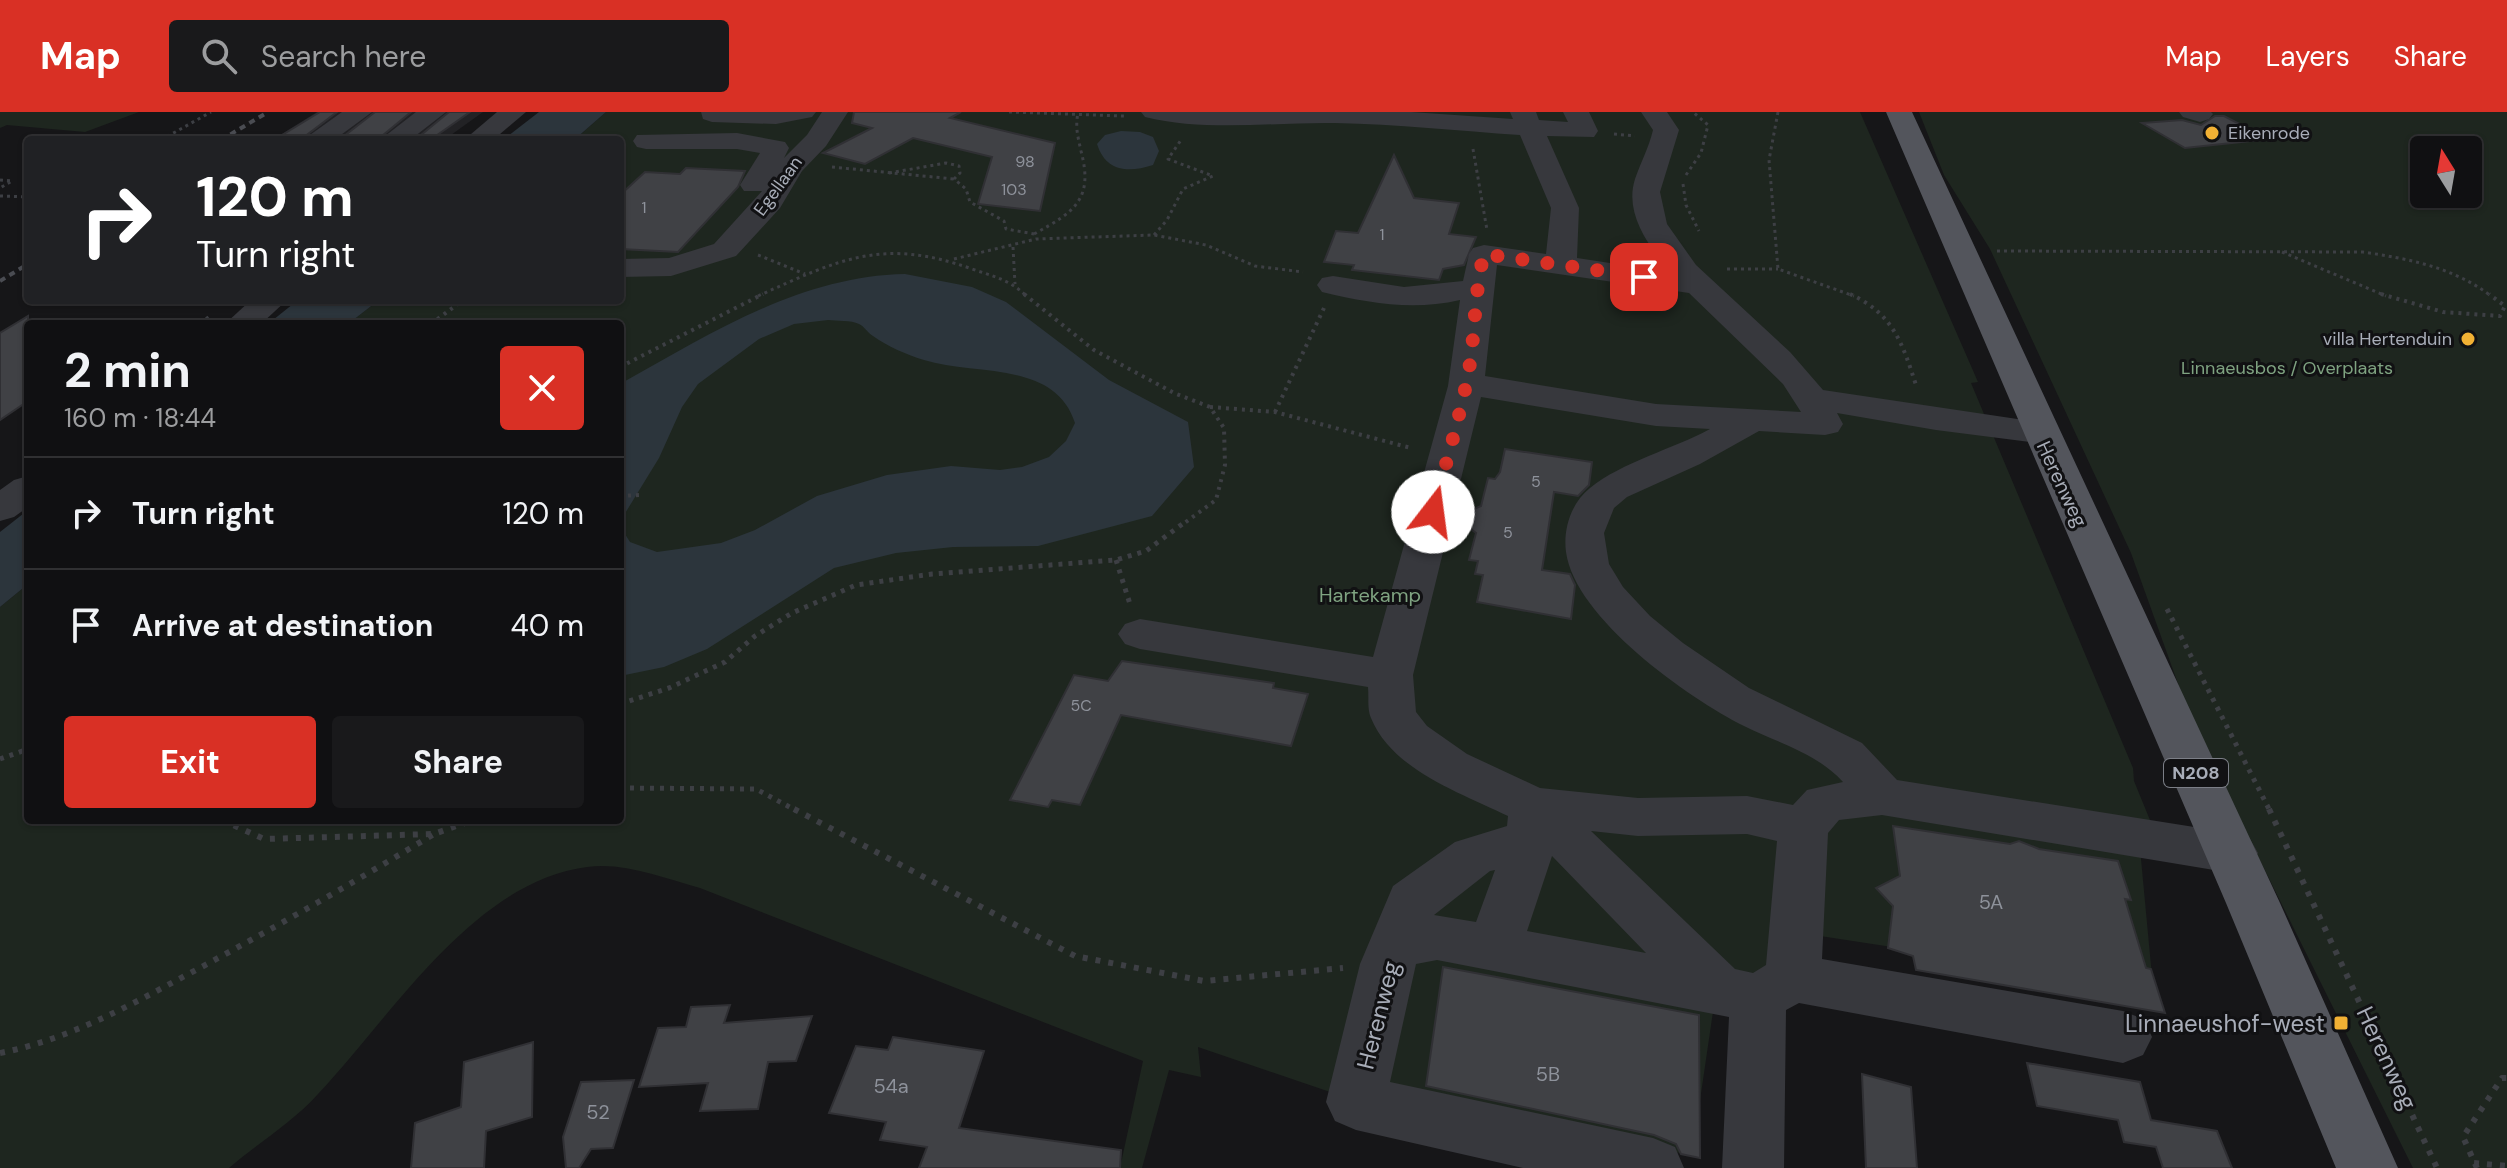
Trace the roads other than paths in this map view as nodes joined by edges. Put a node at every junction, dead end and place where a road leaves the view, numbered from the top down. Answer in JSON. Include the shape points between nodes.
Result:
{"nodes":[{"id":1,"x":359,"y":112,"type":"edge"},
{"id":2,"x":433,"y":112,"type":"edge"},
{"id":3,"x":513,"y":112,"type":"edge"},
{"id":4,"x":668,"y":112,"type":"edge"},
{"id":5,"x":702,"y":112,"type":"edge"},
{"id":6,"x":803,"y":112,"type":"edge"},
{"id":7,"x":835,"y":112,"type":"edge"},
{"id":8,"x":1154,"y":112,"type":"edge"},
{"id":9,"x":1899,"y":112,"type":"edge"},
{"id":10,"x":1337,"y":114,"type":"edge"},
{"id":11,"x":1260,"y":115,"type":"edge"},
{"id":12,"x":1526,"y":119,"type":"edge"},
{"id":13,"x":1580,"y":122,"type":"edge"},
{"id":14,"x":1659,"y":125,"type":"edge"},
{"id":15,"x":322,"y":136,"type":"edge"},
{"id":16,"x":399,"y":136,"type":"edge"},
{"id":17,"x":482,"y":136,"type":"edge"},
{"id":18,"x":754,"y":185,"type":"dead end"},
{"id":19,"x":1565,"y":266,"type":"junction"},
{"id":20,"x":624,"y":268,"type":"edge"},
{"id":21,"x":1480,"y":271,"type":"junction"},
{"id":22,"x":1320,"y":279,"type":"road end"},
{"id":23,"x":1696,"y":285,"type":"junction"},
{"id":24,"x":266,"y":304,"type":"edge"},
{"id":25,"x":246,"y":320,"type":"edge"},
{"id":26,"x":1467,"y":384,"type":"junction"},
{"id":27,"x":1813,"y":400,"type":"junction"},
{"id":28,"x":1751,"y":421,"type":"junction"},
{"id":29,"x":2038,"y":432,"type":"junction"},
{"id":30,"x":24,"y":491,"type":"edge"},
{"id":31,"x":0,"y":509,"type":"edge"},
{"id":32,"x":1140,"y":634,"type":"road end"},
{"id":33,"x":1390,"y":675,"type":"junction"},
{"id":34,"x":1882,"y":796,"type":"junction"},
{"id":35,"x":1532,"y":822,"type":"junction"},
{"id":36,"x":1803,"y":827,"type":"junction"},
{"id":37,"x":2232,"y":853,"type":"junction"},
{"id":38,"x":1494,"y":947,"type":"junction"},
{"id":39,"x":1393,"y":954,"type":"junction"},
{"id":40,"x":1756,"y":988,"type":"junction"},
{"id":41,"x":2123,"y":1037,"type":"dead end"},
{"id":42,"x":2356,"y":1143,"type":"edge"},
{"id":43,"x":1653,"y":1168,"type":"edge"},
{"id":44,"x":1753,"y":1168,"type":"edge"}],
"edges":[{"from":1,"to":15,"type":"street"},
{"from":2,"to":16,"type":"street"},
{"from":3,"to":17,"type":"street"},
{"from":4,"to":18,"type":"street","via":[[638,149],[737,141],[776,148]]},
{"from":5,"to":6,"type":"street","via":[[737,117]]},
{"from":7,"to":20,"type":"street","name":"Egellaan","via":[[817,140],[797,157],[770,202],[725,250],[671,267]]},
{"from":8,"to":11,"type":"street"},
{"from":9,"to":29,"type":"main road","name":"Herenweg","number":"N208"},
{"from":10,"to":11,"type":"street"},
{"from":10,"to":12,"type":"street","via":[[1468,125]]},
{"from":12,"to":13,"type":"street"},
{"from":12,"to":19,"type":"street","via":[[1565,208]]},
{"from":14,"to":23,"type":"street","via":[[1646,198],[1649,214]]},
{"from":19,"to":21,"type":"street"},
{"from":19,"to":23,"type":"street"},
{"from":21,"to":22,"type":"street","via":[[1420,299],[1380,297]]},
{"from":21,"to":26,"type":"street"},
{"from":23,"to":27,"type":"street","via":[[1796,377]]},
{"from":24,"to":25,"type":"street"},
{"from":26,"to":28,"type":"street","via":[[1656,415]]},
{"from":26,"to":33,"type":"street"},
{"from":27,"to":28,"type":"street","via":[[1825,424]]},
{"from":27,"to":29,"type":"street","via":[[1849,401],[1874,410]]},
{"from":28,"to":34,"type":"street","via":[[1638,476],[1596,503],[1584,529],[1587,563],[1609,600],[1689,671],[1755,712],[1846,756]]},
{"from":29,"to":37,"type":"main road","name":"Herenweg","number":"N208"},
{"from":30,"to":31,"type":"street"},
{"from":32,"to":33,"type":"street"},
{"from":33,"to":35,"type":"street","via":[[1393,716],[1410,738]]},
{"from":34,"to":36,"type":"street","via":[[1825,803]]},
{"from":34,"to":37,"type":"street"},
{"from":35,"to":36,"type":"street","via":[[1747,815]]},
{"from":35,"to":38,"type":"street"},
{"from":35,"to":39,"type":"street","via":[[1473,856],[1412,901]]},
{"from":35,"to":40,"type":"street"},
{"from":36,"to":40,"type":"street"},
{"from":37,"to":42,"type":"main road","name":"Herenweg","number":"N208"},
{"from":38,"to":39,"type":"street","name":"Herenweg","via":[[1437,937]]},
{"from":38,"to":40,"type":"street","name":"Herenweg"},
{"from":39,"to":43,"type":"street","name":"Herenweg","via":[[1356,1102]]},
{"from":40,"to":41,"type":"street","name":"Herenweg"},
{"from":40,"to":44,"type":"street"}]}
